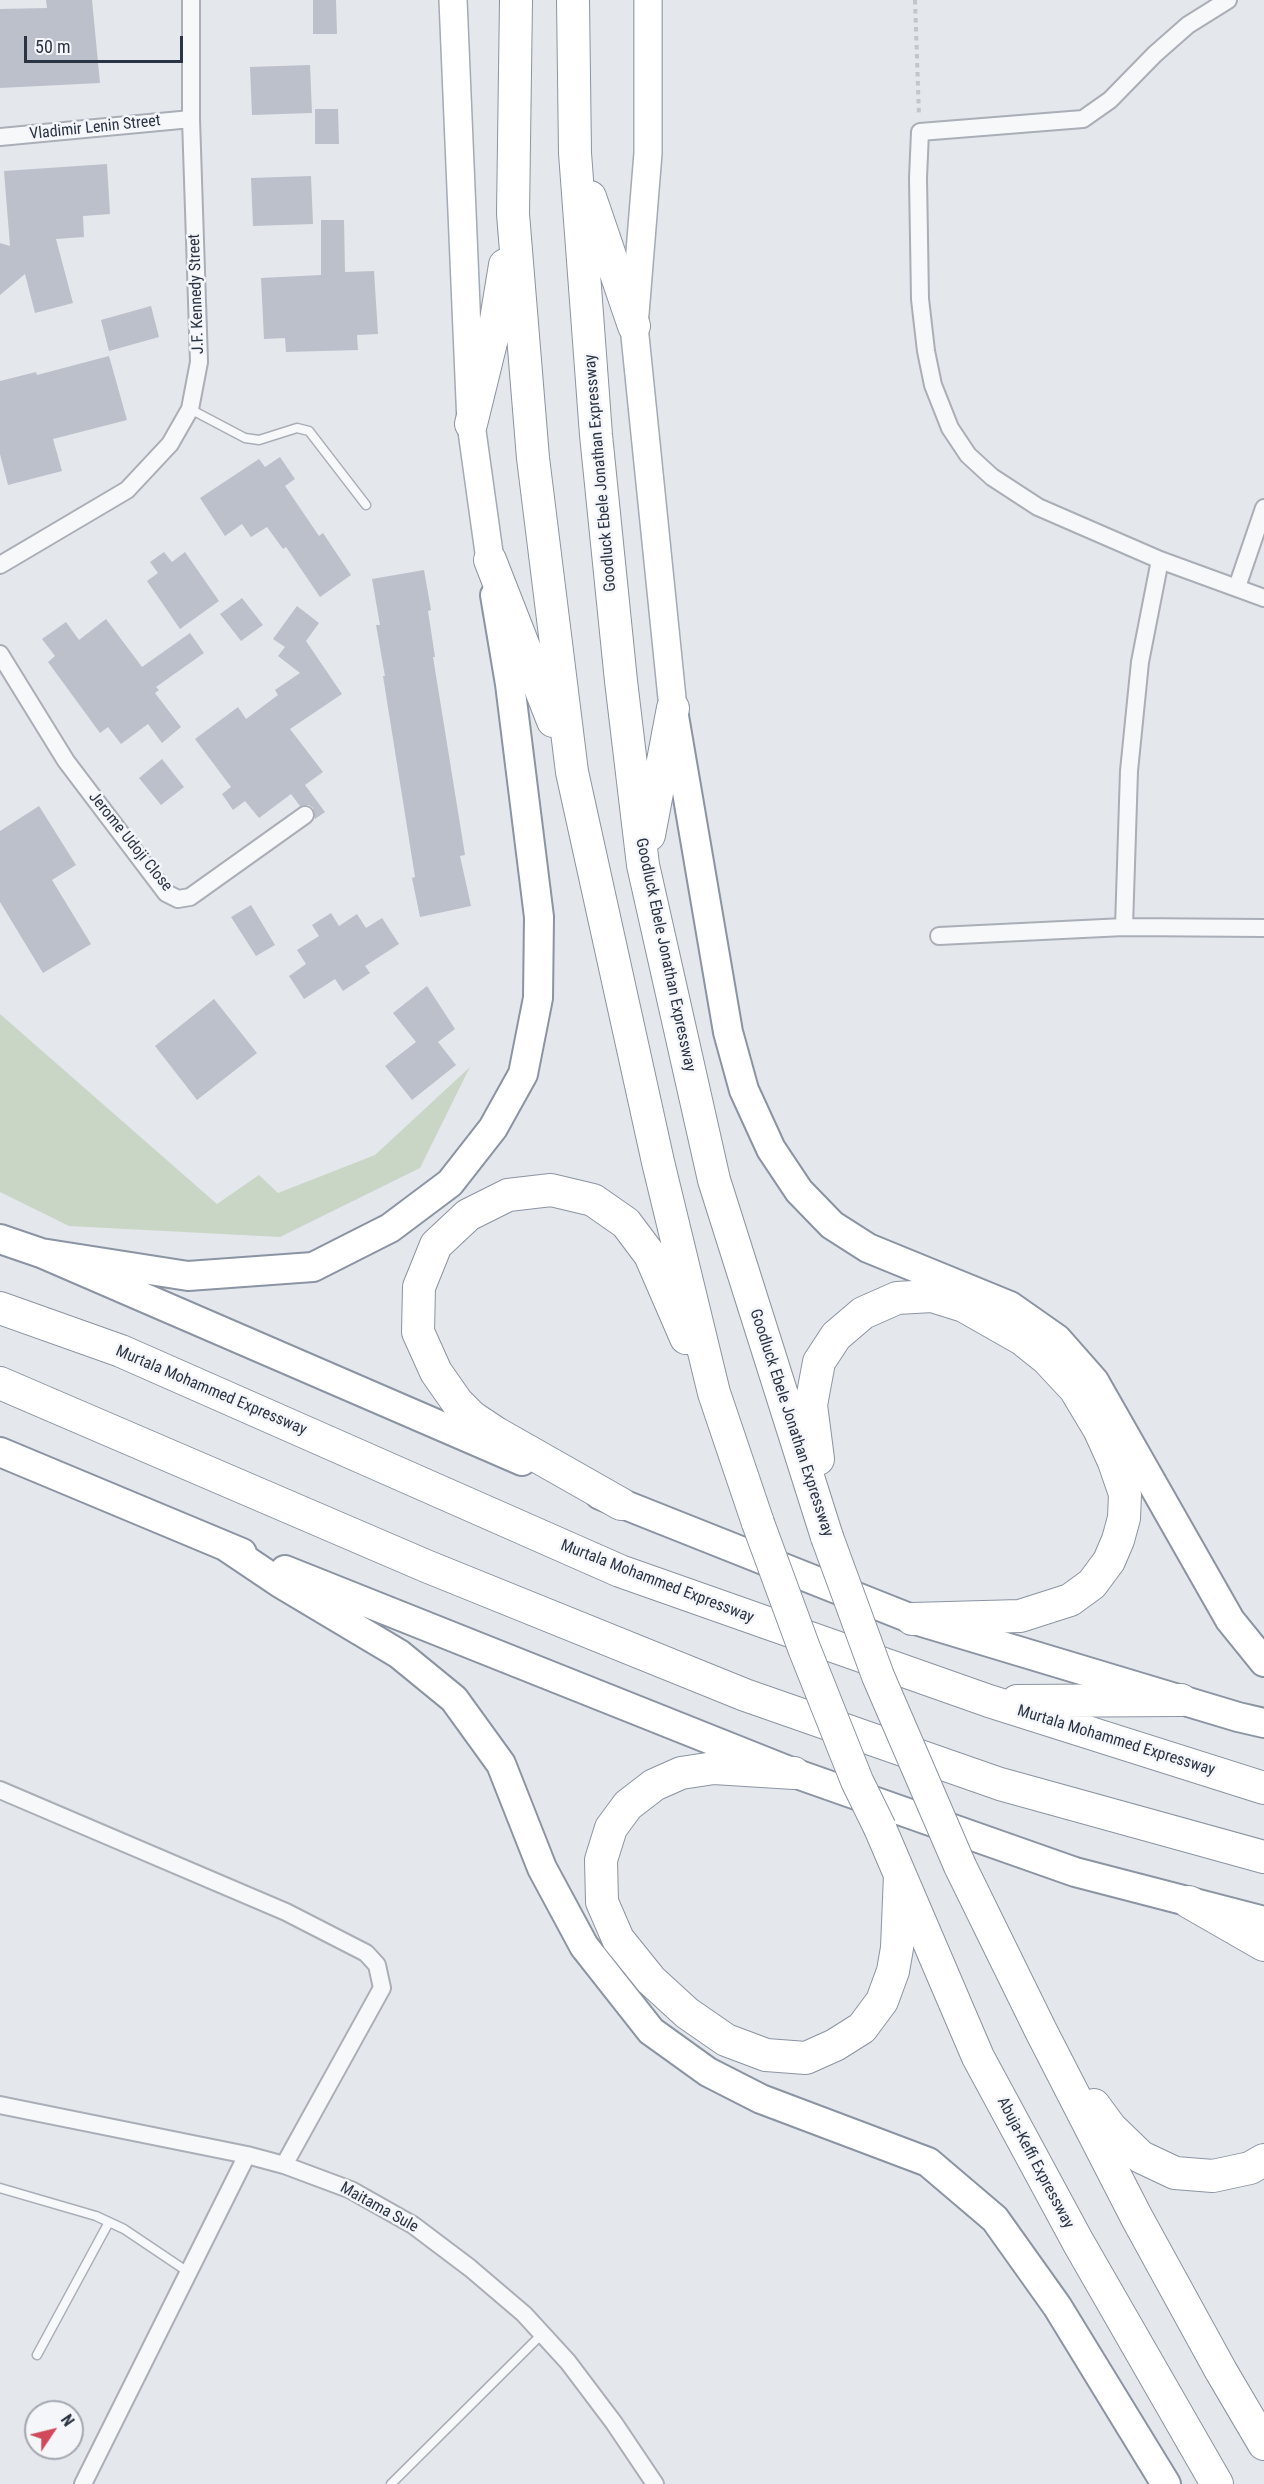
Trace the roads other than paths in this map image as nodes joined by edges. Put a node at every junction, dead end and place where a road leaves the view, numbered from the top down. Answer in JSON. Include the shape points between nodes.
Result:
{"nodes":[{"id":1,"x":191,"y":0,"type":"edge"},
{"id":2,"x":453,"y":0,"type":"edge"},
{"id":3,"x":516,"y":0,"type":"edge"},
{"id":4,"x":573,"y":0,"type":"edge"},
{"id":5,"x":648,"y":0,"type":"edge"},
{"id":6,"x":1228,"y":0,"type":"edge"},
{"id":7,"x":191,"y":118,"type":"junction"},
{"id":8,"x":0,"y":137,"type":"edge"},
{"id":9,"x":575,"y":153,"type":"junction"},
{"id":10,"x":513,"y":214,"type":"junction"},
{"id":11,"x":634,"y":326,"type":"junction"},
{"id":12,"x":190,"y":409,"type":"junction"},
{"id":13,"x":471,"y":424,"type":"junction"},
{"id":14,"x":366,"y":505,"type":"dead end"},
{"id":15,"x":1264,"y":508,"type":"edge"},
{"id":16,"x":490,"y":560,"type":"junction"},
{"id":17,"x":1160,"y":560,"type":"junction"},
{"id":18,"x":0,"y":565,"type":"edge"},
{"id":19,"x":1237,"y":587,"type":"junction"},
{"id":20,"x":1264,"y":598,"type":"edge"},
{"id":21,"x":0,"y":654,"type":"edge"},
{"id":22,"x":673,"y":708,"type":"junction"},
{"id":23,"x":572,"y":772,"type":"junction"},
{"id":24,"x":305,"y":815,"type":"dead end"},
{"id":25,"x":643,"y":865,"type":"junction"},
{"id":26,"x":1124,"y":927,"type":"junction"},
{"id":27,"x":1264,"y":928,"type":"edge"},
{"id":28,"x":939,"y":936,"type":"dead end"},
{"id":29,"x":0,"y":1239,"type":"edge"},
{"id":30,"x":41,"y":1253,"type":"junction"},
{"id":31,"x":0,"y":1308,"type":"edge"},
{"id":32,"x":0,"y":1383,"type":"edge"},
{"id":33,"x":714,"y":1393,"type":"junction"},
{"id":34,"x":0,"y":1452,"type":"edge"},
{"id":35,"x":621,"y":1504,"type":"junction"},
{"id":36,"x":824,"y":1528,"type":"junction"},
{"id":37,"x":225,"y":1546,"type":"junction"},
{"id":38,"x":912,"y":1619,"type":"junction"},
{"id":39,"x":1264,"y":1662,"type":"edge"},
{"id":40,"x":1182,"y":1700,"type":"junction"},
{"id":41,"x":989,"y":1701,"type":"junction"},
{"id":42,"x":1264,"y":1723,"type":"edge"},
{"id":43,"x":794,"y":1773,"type":"junction"},
{"id":44,"x":1264,"y":1788,"type":"edge"},
{"id":45,"x":0,"y":1790,"type":"edge"},
{"id":46,"x":1264,"y":1857,"type":"edge"},
{"id":47,"x":900,"y":1875,"type":"junction"},
{"id":48,"x":1189,"y":1902,"type":"junction"},
{"id":49,"x":1264,"y":1921,"type":"edge"},
{"id":50,"x":1264,"y":1945,"type":"edge"},
{"id":51,"x":1041,"y":2031,"type":"junction"},
{"id":52,"x":0,"y":2105,"type":"edge"},
{"id":53,"x":247,"y":2155,"type":"junction"},
{"id":54,"x":1264,"y":2160,"type":"edge"},
{"id":55,"x":284,"y":2164,"type":"junction"},
{"id":56,"x":0,"y":2188,"type":"edge"},
{"id":57,"x":109,"y":2222,"type":"junction"},
{"id":58,"x":188,"y":2272,"type":"junction"},
{"id":59,"x":542,"y":2334,"type":"junction"},
{"id":60,"x":37,"y":2355,"type":"dead end"},
{"id":61,"x":1264,"y":2444,"type":"edge"},
{"id":62,"x":83,"y":2484,"type":"edge"},
{"id":63,"x":392,"y":2484,"type":"edge"},
{"id":64,"x":655,"y":2484,"type":"edge"},
{"id":65,"x":1166,"y":2484,"type":"edge"},
{"id":66,"x":1217,"y":2484,"type":"edge"}],
"edges":[{"from":1,"to":7,"type":"street","name":"J.F. Kennedy Street"},
{"from":2,"to":13,"type":"main road"},
{"from":3,"to":10,"type":"highway"},
{"from":4,"to":9,"type":"highway","name":"Goodluck Ebele Jonathan Expressway"},
{"from":5,"to":11,"type":"main road","via":[[648,153]]},
{"from":6,"to":17,"type":"street","via":[[1188,25],[1110,100],[1083,119],[920,132],[920,299],[933,385],[950,428],[968,454],[992,477],[1038,507]]},
{"from":7,"to":8,"type":"street","name":"Vladimir Lenin Street"},
{"from":7,"to":12,"type":"street","name":"J.F. Kennedy Street","via":[[199,362]]},
{"from":9,"to":11,"type":"highway"},
{"from":9,"to":25,"type":"highway","name":"Goodluck Ebele Jonathan Expressway","via":[[596,435]]},
{"from":10,"to":13,"type":"highway","via":[[495,326]]},
{"from":10,"to":23,"type":"highway","via":[[533,458]]},
{"from":11,"to":22,"type":"main road"},
{"from":12,"to":14,"type":"lane","via":[[245,438],[259,440],[297,428],[309,431]]},
{"from":12,"to":18,"type":"street","name":"J.F. Kennedy Street","via":[[170,444],[127,490]]},
{"from":13,"to":16,"type":"main road"},
{"from":15,"to":19,"type":"street"},
{"from":16,"to":23,"type":"highway"},
{"from":16,"to":30,"type":"highway","via":[[539,917],[538,998],[523,1074],[493,1128],[450,1183],[390,1228],[313,1267],[188,1276]]},
{"from":17,"to":19,"type":"street"},
{"from":17,"to":26,"type":"street","via":[[1140,662],[1129,771]]},
{"from":19,"to":20,"type":"street"},
{"from":21,"to":24,"type":"street","name":"Jerome Udoji Close","via":[[66,761],[166,893],[178,899],[190,897]]},
{"from":22,"to":25,"type":"highway"},
{"from":22,"to":39,"type":"highway","via":[[728,1032],[744,1090],[771,1149],[799,1191],[831,1225],[868,1248],[1010,1306],[1057,1339],[1094,1381],[1230,1620]]},
{"from":23,"to":33,"type":"highway","via":[[658,1162]]},
{"from":25,"to":36,"type":"highway","name":"Goodluck Ebele Jonathan Expressway","via":[[714,1180]]},
{"from":26,"to":27,"type":"street"},
{"from":26,"to":28,"type":"street"},
{"from":29,"to":30,"type":"highway"},
{"from":30,"to":35,"type":"highway"},
{"from":31,"to":41,"type":"highway","name":"Murtala Mohammed Expressway","via":[[132,1356],[620,1571]]},
{"from":32,"to":46,"type":"highway","via":[[426,1566],[746,1695],[1000,1785]]},
{"from":33,"to":35,"type":"highway","via":[[650,1255],[626,1223],[594,1200],[551,1190],[508,1195],[468,1215],[436,1245],[419,1287],[418,1332],[441,1380],[472,1417]]},
{"from":33,"to":47,"type":"highway","name":"Abuja-Keffi Expressway","bridge":true,"via":[[817,1681]]},
{"from":34,"to":37,"type":"highway"},
{"from":35,"to":38,"type":"highway"},
{"from":36,"to":38,"type":"highway","via":[[812,1389],[819,1362],[836,1336],[863,1313],[897,1298],[932,1296],[993,1321],[1054,1366],[1075,1389],[1099,1429],[1125,1494],[1124,1518],[1109,1561],[1092,1584],[1070,1600],[1020,1616]]},
{"from":36,"to":51,"type":"highway","name":"Goodluck Ebele Jonathan Expressway","bridge":true,"via":[[878,1676],[960,1866]]},
{"from":37,"to":43,"type":"highway"},
{"from":37,"to":65,"type":"highway","via":[[399,1654],[454,1699],[501,1764],[542,1868],[584,1946],[651,2031],[708,2072],[761,2098],[928,2162],[996,2219],[1057,2306]]},
{"from":38,"to":40,"type":"highway"},
{"from":40,"to":41,"type":"highway"},
{"from":40,"to":42,"type":"highway"},
{"from":41,"to":44,"type":"highway","name":"Murtala Mohammed Expressway"},
{"from":43,"to":47,"type":"highway","via":[[714,1768],[681,1773],[654,1785],[628,1805],[611,1828],[601,1860],[602,1902],[618,1939],[651,1980],[687,2013],[726,2040],[766,2055],[807,2058],[862,2028],[882,2001],[897,1948]]},
{"from":43,"to":48,"type":"highway","via":[[1075,1872]]},
{"from":45,"to":55,"type":"street","via":[[286,1912],[366,1953],[377,1965],[381,1988]]},
{"from":47,"to":66,"type":"highway","name":"Abuja-Keffi Expressway","via":[[978,2056],[1078,2242]]},
{"from":48,"to":49,"type":"highway"},
{"from":48,"to":50,"type":"highway"},
{"from":51,"to":54,"type":"highway","via":[[1111,2128],[1141,2157],[1175,2173],[1214,2176],[1250,2168]]},
{"from":51,"to":61,"type":"highway","via":[[1137,2218]]},
{"from":52,"to":53,"type":"street","name":"Maitama Sule"},
{"from":53,"to":55,"type":"street","name":"Maitama Sule"},
{"from":53,"to":58,"type":"street"},
{"from":55,"to":59,"type":"street","name":"Maitama Sule","via":[[351,2190],[413,2225],[470,2268]]},
{"from":56,"to":57,"type":"lane"},
{"from":57,"to":58,"type":"lane"},
{"from":57,"to":60,"type":"lane"},
{"from":58,"to":62,"type":"street"},
{"from":59,"to":63,"type":"lane"},
{"from":59,"to":64,"type":"street","name":"Maitama Sule","via":[[615,2423]]}]}
